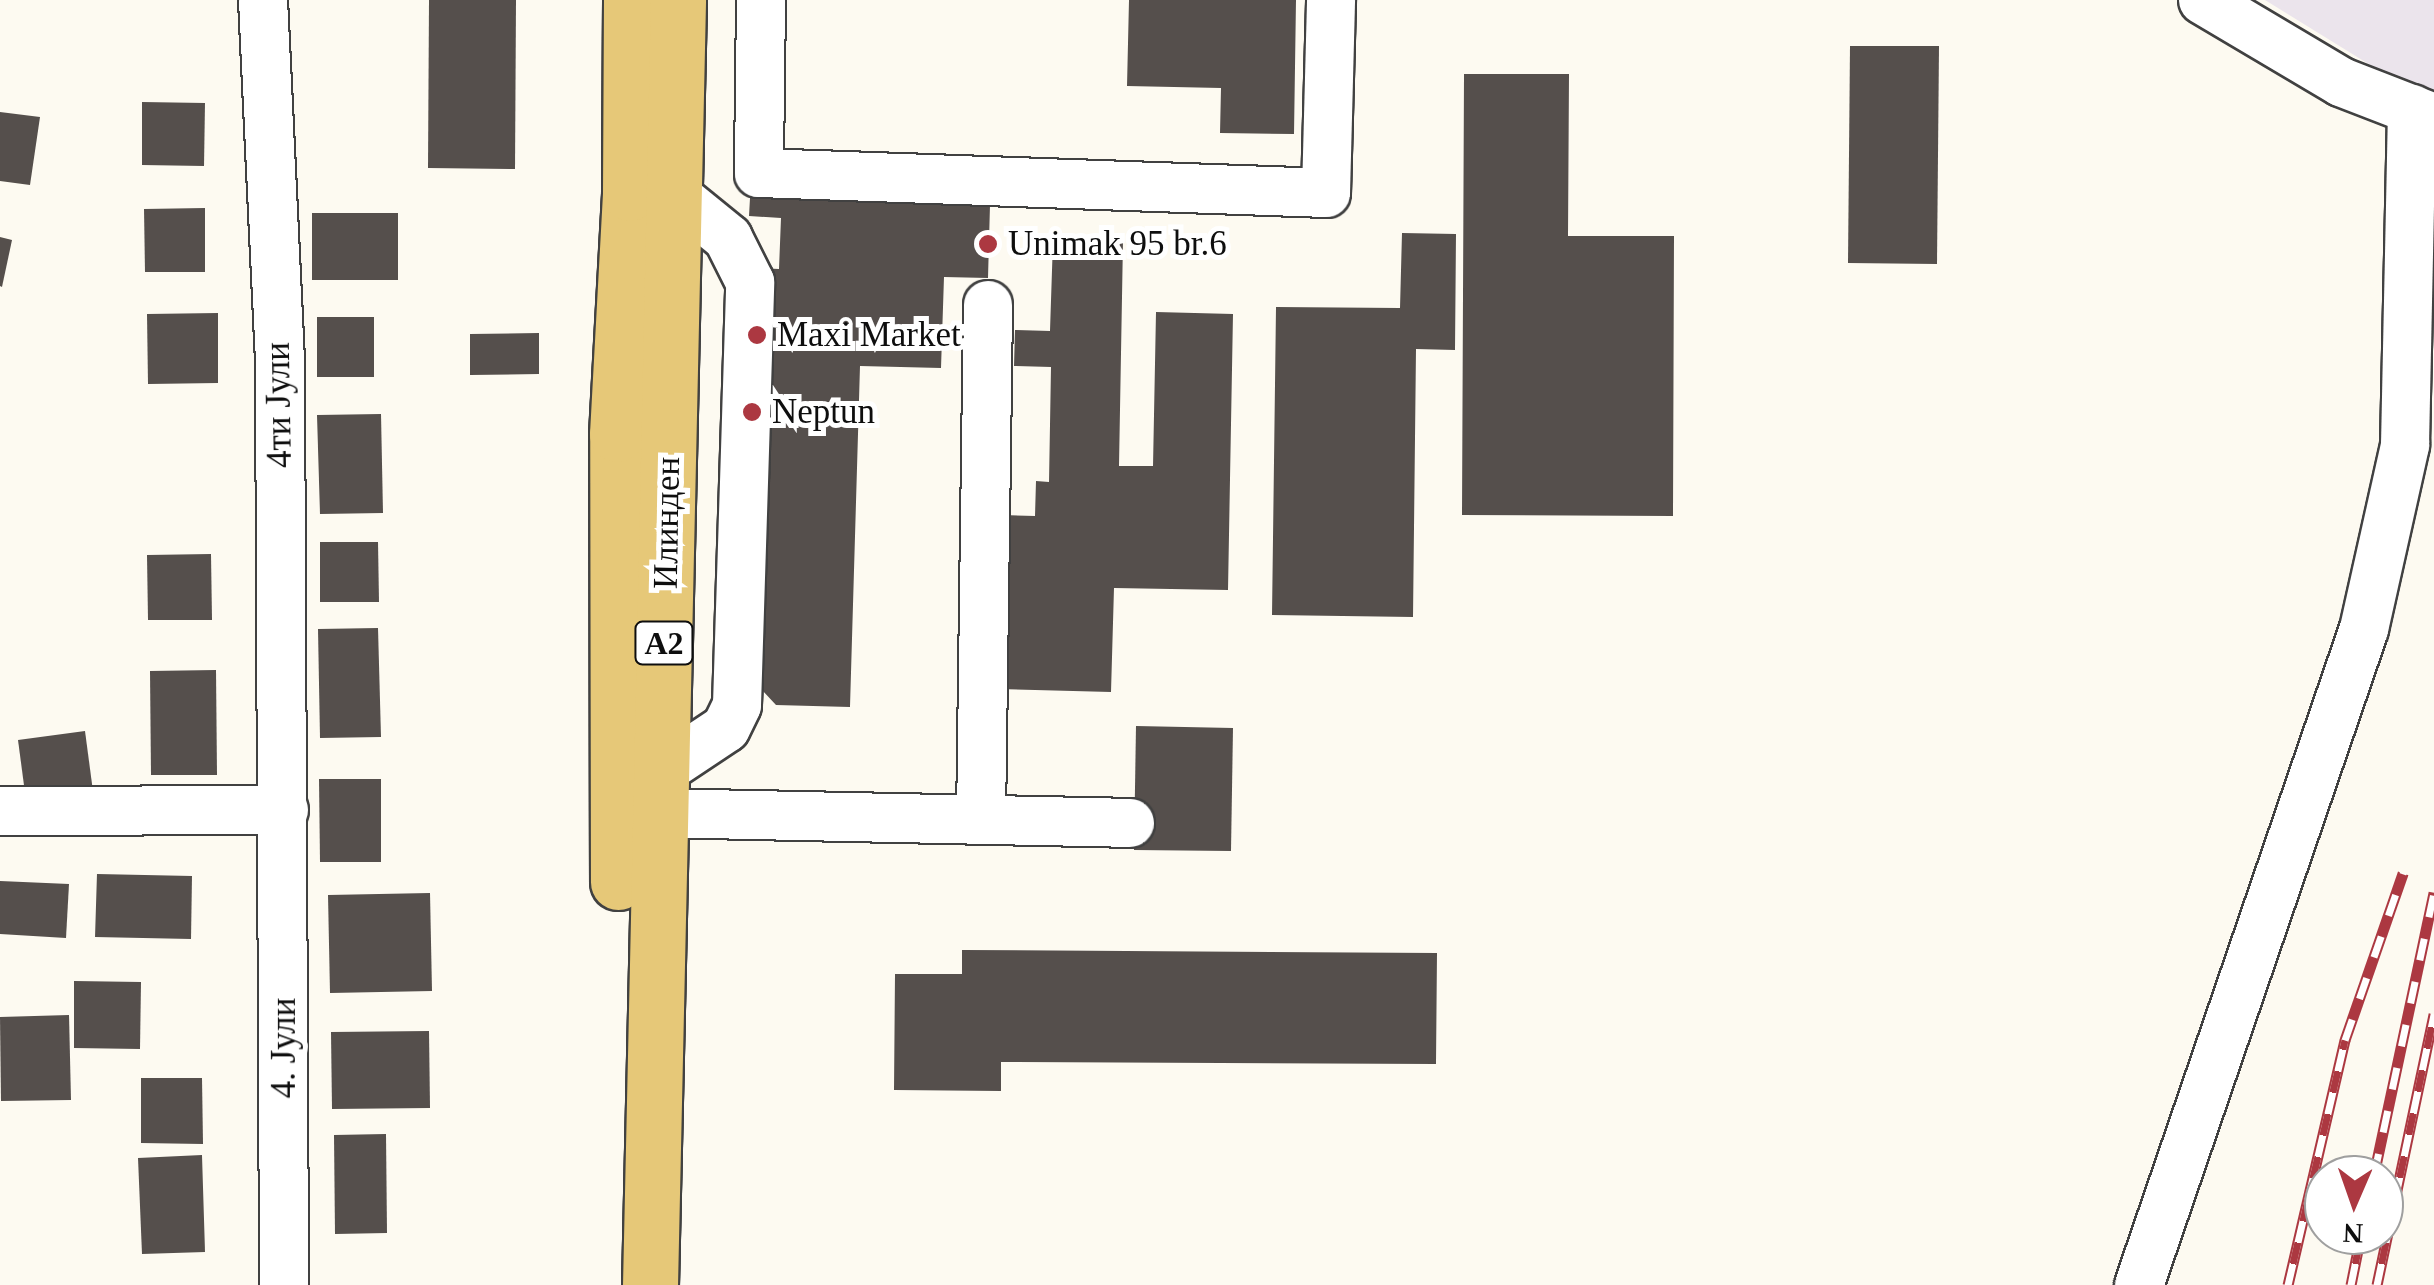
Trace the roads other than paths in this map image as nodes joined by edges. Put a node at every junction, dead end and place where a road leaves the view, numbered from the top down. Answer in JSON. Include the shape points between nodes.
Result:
{"nodes":[{"id":1,"x":263,"y":0,"type":"edge"},
{"id":2,"x":631,"y":0,"type":"edge"},
{"id":3,"x":678,"y":0,"type":"edge"},
{"id":4,"x":761,"y":0,"type":"edge"},
{"id":5,"x":1331,"y":0,"type":"edge"},
{"id":6,"x":2204,"y":0,"type":"edge"},
{"id":7,"x":2423,"y":114,"type":"edge"},
{"id":8,"x":675,"y":195,"type":"junction"},
{"id":9,"x":988,"y":305,"type":"dead end"},
{"id":10,"x":658,"y":792,"type":"junction"},
{"id":11,"x":284,"y":810,"type":"junction"},
{"id":12,"x":0,"y":811,"type":"edge"},
{"id":13,"x":981,"y":820,"type":"junction"},
{"id":14,"x":1130,"y":824,"type":"dead end"},
{"id":15,"x":284,"y":1285,"type":"edge"},
{"id":16,"x":612,"y":1285,"type":"edge"},
{"id":17,"x":650,"y":1285,"type":"edge"},
{"id":18,"x":2139,"y":1285,"type":"edge"}],
"edges":[{"from":1,"to":11,"type":"street","name":"4ти Јули","via":[[280,364]]},
{"from":2,"to":16,"type":"main road","name":"Илинден","number":"A2","via":[[618,434]]},
{"from":3,"to":8,"type":"main road","name":"Илинден","number":"A2"},
{"from":4,"to":5,"type":"street","via":[[759,173],[1326,193]]},
{"from":6,"to":7,"type":"street","via":[[2341,82]]},
{"from":7,"to":18,"type":"street","via":[[2404,445],[2364,629]]},
{"from":8,"to":10,"type":"main road","name":"Илинден","number":"A2"},
{"from":8,"to":10,"type":"street","via":[[728,238],[750,282],[736,705],[726,728]]},
{"from":9,"to":13,"type":"street"},
{"from":10,"to":13,"type":"street"},
{"from":10,"to":17,"type":"main road","name":"Илинден","number":"A2"},
{"from":11,"to":12,"type":"street"},
{"from":11,"to":15,"type":"street","name":"4. Јули"},
{"from":13,"to":14,"type":"street"}]}
